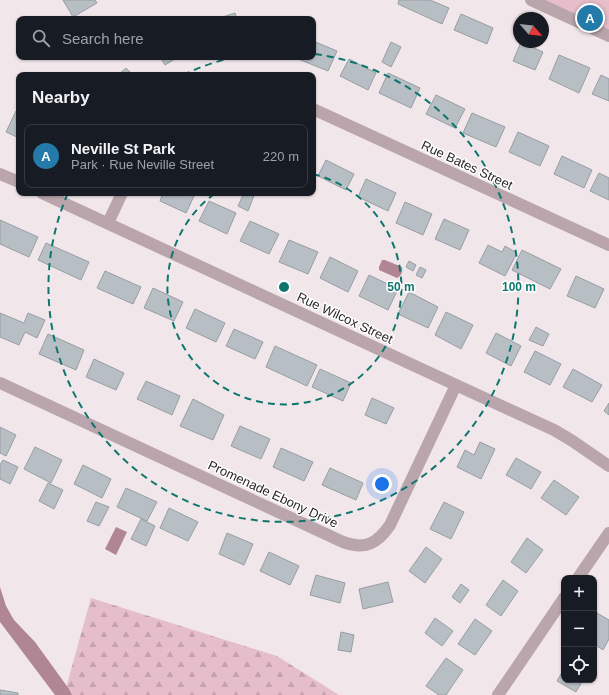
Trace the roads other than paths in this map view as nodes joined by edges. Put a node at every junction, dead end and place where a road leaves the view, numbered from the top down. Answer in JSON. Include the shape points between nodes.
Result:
{"nodes":[{"id":1,"x":531,"y":0,"type":"edge"},
{"id":2,"x":609,"y":36,"type":"edge"},
{"id":3,"x":316,"y":110,"type":"edge"},
{"id":4,"x":0,"y":174,"type":"edge"},
{"id":5,"x":16,"y":181,"type":"edge"},
{"id":6,"x":49,"y":196,"type":"edge"},
{"id":7,"x":121,"y":196,"type":"edge"},
{"id":8,"x":108,"y":223,"type":"junction"},
{"id":9,"x":609,"y":246,"type":"edge"},
{"id":10,"x":0,"y":383,"type":"edge"},
{"id":11,"x":456,"y":385,"type":"junction"},
{"id":12,"x":609,"y":466,"type":"edge"},
{"id":13,"x":609,"y":533,"type":"edge"},
{"id":14,"x":580,"y":575,"type":"edge"},
{"id":15,"x":561,"y":602,"type":"edge"},
{"id":16,"x":498,"y":695,"type":"edge"}],
"edges":[{"from":1,"to":2,"type":"street"},
{"from":3,"to":9,"type":"street","name":"Rue Bates Street"},
{"from":4,"to":5,"type":"street"},
{"from":6,"to":8,"type":"street","name":"Rue Wilcox Street"},
{"from":7,"to":8,"type":"street"},
{"from":8,"to":11,"type":"street","name":"Rue Wilcox Street"},
{"from":10,"to":11,"type":"street","name":"Promenade Ebony Drive","via":[[343,542],[360,546],[375,542],[384,535],[390,525]]},
{"from":11,"to":12,"type":"street","name":"Rue Wilcox Street","via":[[554,430]]},
{"from":13,"to":14,"type":"street"},
{"from":15,"to":16,"type":"street"}]}
